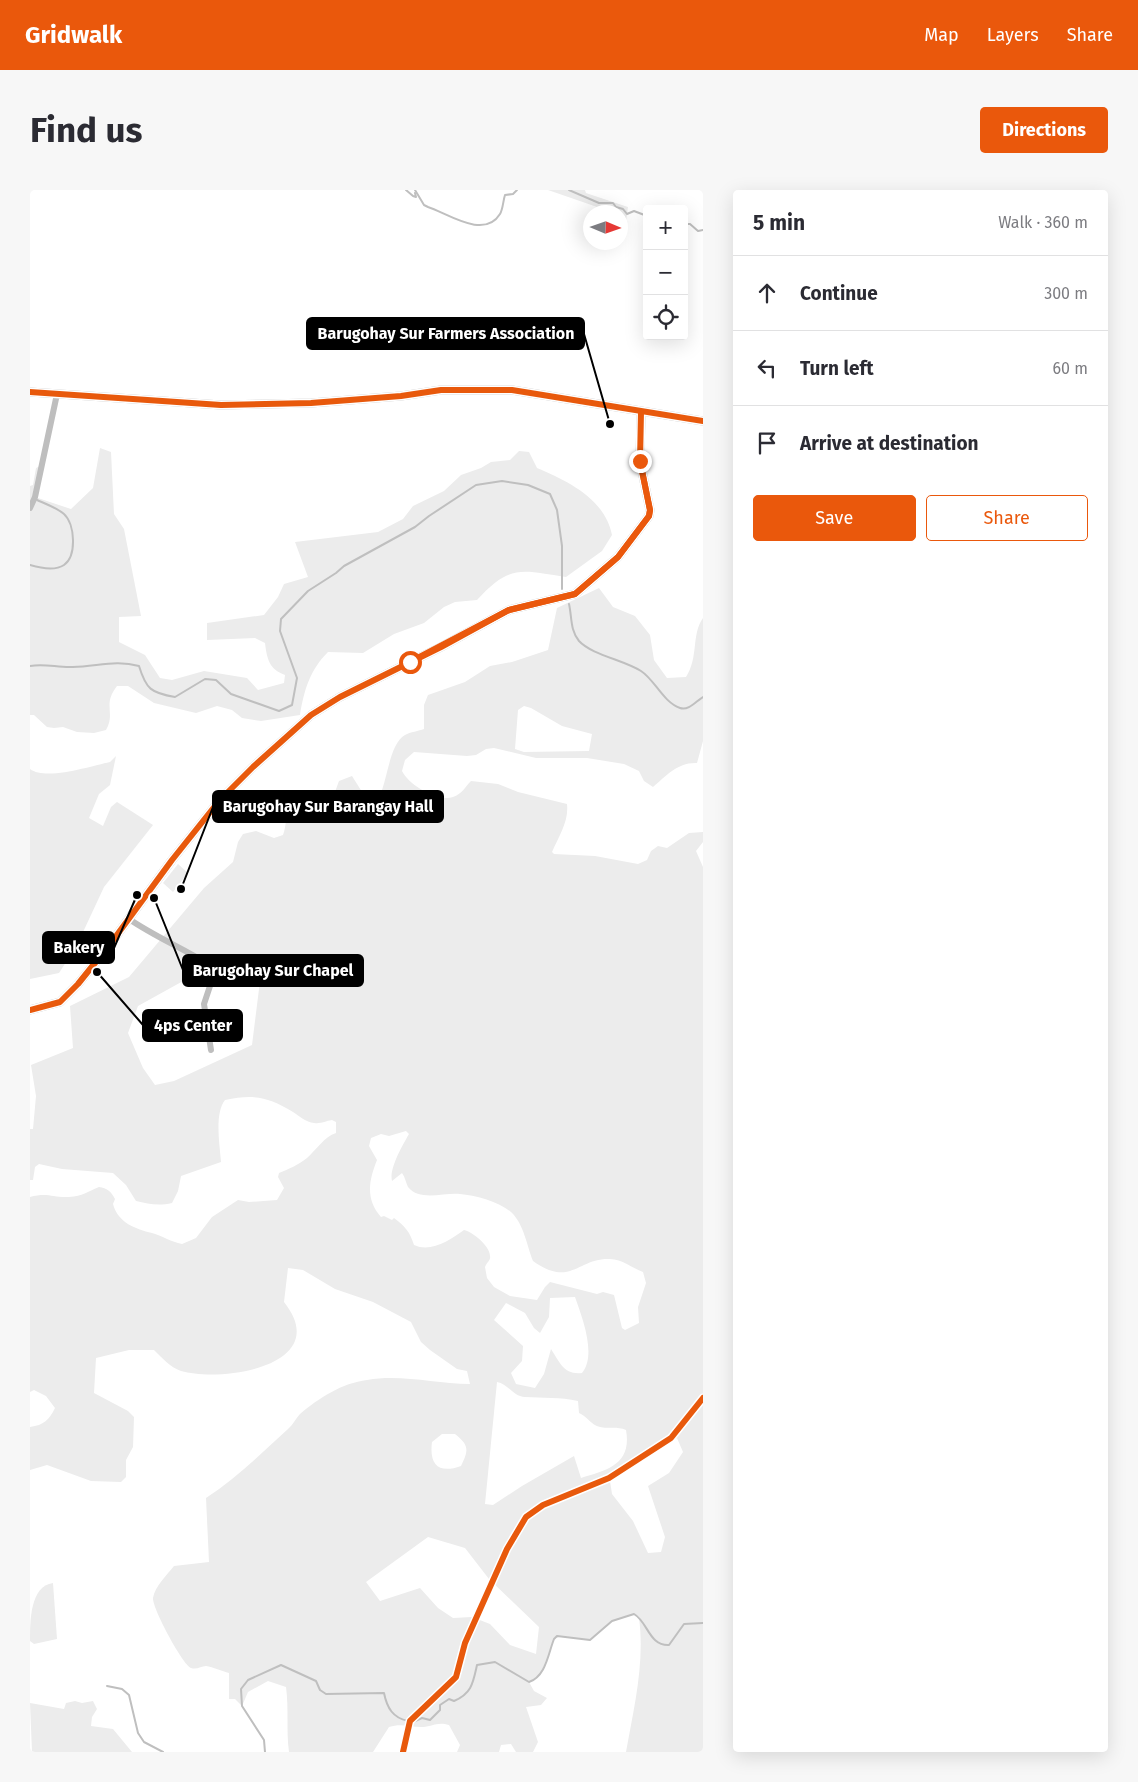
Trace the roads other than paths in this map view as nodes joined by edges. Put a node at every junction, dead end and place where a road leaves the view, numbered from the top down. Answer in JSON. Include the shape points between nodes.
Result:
{"nodes":[{"id":1,"x":30,"y":392,"type":"edge"},
{"id":2,"x":56,"y":394,"type":"junction"},
{"id":3,"x":641,"y":412,"type":"junction"},
{"id":4,"x":703,"y":421,"type":"edge"},
{"id":5,"x":30,"y":508,"type":"edge"},
{"id":6,"x":129,"y":919,"type":"junction"},
{"id":7,"x":30,"y":1010,"type":"edge"},
{"id":8,"x":211,"y":1050,"type":"dead end"},
{"id":9,"x":703,"y":1398,"type":"edge"},
{"id":10,"x":403,"y":1752,"type":"edge"}],
"edges":[{"from":1,"to":2,"type":"street"},
{"from":2,"to":3,"type":"street","via":[[221,406],[311,404],[441,390],[512,390]]},
{"from":2,"to":5,"type":"street"},
{"from":3,"to":4,"type":"street"},
{"from":3,"to":6,"type":"street","via":[[640,461],[650,510],[649,516],[618,557],[575,594],[509,610],[311,715],[220,801]]},
{"from":6,"to":7,"type":"street","via":[[60,1002]]},
{"from":6,"to":8,"type":"street","via":[[208,964],[211,983],[204,1004]]},
{"from":9,"to":10,"type":"street","via":[[671,1438],[609,1478],[543,1505],[526,1518],[507,1549],[466,1643],[456,1677],[410,1721]]}]}
